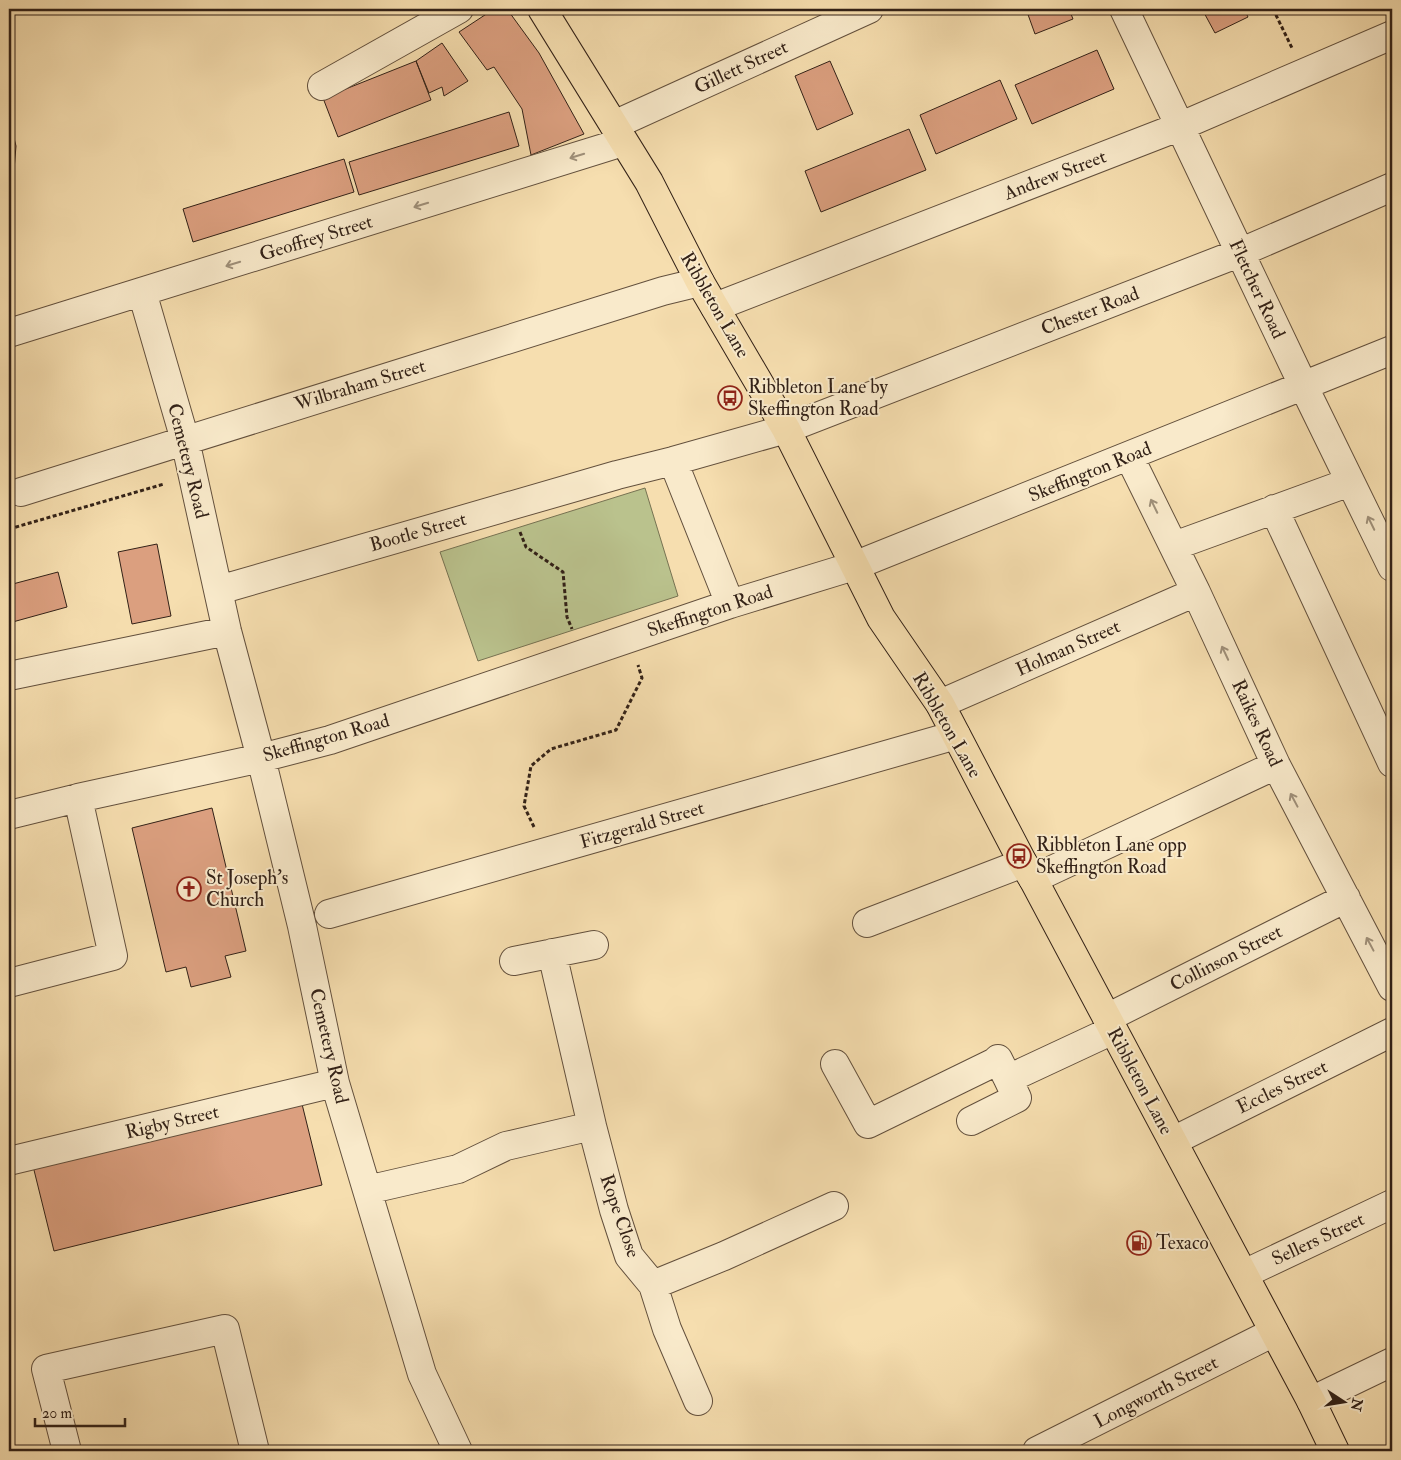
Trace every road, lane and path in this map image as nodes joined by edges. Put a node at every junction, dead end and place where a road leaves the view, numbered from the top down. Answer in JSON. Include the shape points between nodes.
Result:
{"nodes":[{"id":1,"x":458,"y":9,"type":"edge"},
{"id":2,"x":542,"y":9,"type":"edge"},
{"id":3,"x":869,"y":9,"type":"edge"},
{"id":4,"x":1124,"y":9,"type":"edge"},
{"id":5,"x":1273,"y":9,"type":"edge"},
{"id":6,"x":1392,"y":35,"type":"edge"},
{"id":7,"x":1304,"y":73,"type":"junction"},
{"id":8,"x":322,"y":86,"type":"dead end"},
{"id":9,"x":1181,"y":126,"type":"junction"},
{"id":10,"x":618,"y":134,"type":"junction"},
{"id":11,"x":1392,"y":186,"type":"edge"},
{"id":12,"x":1239,"y":253,"type":"junction"},
{"id":13,"x":700,"y":282,"type":"junction"},
{"id":14,"x":142,"y":292,"type":"junction"},
{"id":15,"x":715,"y":307,"type":"junction"},
{"id":16,"x":9,"y":333,"type":"edge"},
{"id":17,"x":1392,"y":350,"type":"edge"},
{"id":18,"x":1303,"y":385,"type":"junction"},
{"id":19,"x":786,"y":429,"type":"junction"},
{"id":20,"x":185,"y":440,"type":"junction"},
{"id":21,"x":1129,"y":456,"type":"junction"},
{"id":22,"x":673,"y":461,"type":"junction"},
{"id":23,"x":193,"y":476,"type":"junction"},
{"id":24,"x":1350,"y":482,"type":"junction"},
{"id":25,"x":21,"y":492,"type":"dead end"},
{"id":26,"x":510,"y":506,"type":"junction"},
{"id":27,"x":1274,"y":509,"type":"junction"},
{"id":28,"x":9,"y":529,"type":"edge"},
{"id":29,"x":1174,"y":546,"type":"junction"},
{"id":30,"x":854,"y":566,"type":"junction"},
{"id":31,"x":1392,"y":567,"type":"edge"},
{"id":32,"x":219,"y":590,"type":"junction"},
{"id":33,"x":1196,"y":592,"type":"junction"},
{"id":34,"x":730,"y":604,"type":"junction"},
{"id":35,"x":227,"y":631,"type":"junction"},
{"id":36,"x":574,"y":633,"type":"dead end"},
{"id":37,"x":631,"y":637,"type":"junction"},
{"id":38,"x":9,"y":676,"type":"edge"},
{"id":39,"x":940,"y":704,"type":"junction"},
{"id":40,"x":956,"y":735,"type":"junction"},
{"id":41,"x":261,"y":758,"type":"junction"},
{"id":42,"x":1392,"y":763,"type":"edge"},
{"id":43,"x":1276,"y":765,"type":"junction"},
{"id":44,"x":78,"y":798,"type":"junction"},
{"id":45,"x":9,"y":815,"type":"edge"},
{"id":46,"x":545,"y":852,"type":"junction"},
{"id":47,"x":1028,"y":871,"type":"junction"},
{"id":48,"x":1346,"y":898,"type":"junction"},
{"id":49,"x":329,"y":914,"type":"dead end"},
{"id":50,"x":867,"y":923,"type":"dead end"},
{"id":51,"x":594,"y":945,"type":"dead end"},
{"id":52,"x":552,"y":953,"type":"junction"},
{"id":53,"x":514,"y":960,"type":"dead end"},
{"id":54,"x":9,"y":983,"type":"edge"},
{"id":55,"x":1392,"y":987,"type":"edge"},
{"id":56,"x":1110,"y":1024,"type":"junction"},
{"id":57,"x":1392,"y":1032,"type":"edge"},
{"id":58,"x":835,"y":1064,"type":"dead end"},
{"id":59,"x":1008,"y":1079,"type":"junction"},
{"id":60,"x":336,"y":1083,"type":"junction"},
{"id":61,"x":971,"y":1121,"type":"dead end"},
{"id":62,"x":592,"y":1126,"type":"junction"},
{"id":63,"x":1173,"y":1141,"type":"junction"},
{"id":64,"x":9,"y":1161,"type":"edge"},
{"id":65,"x":367,"y":1190,"type":"junction"},
{"id":66,"x":1392,"y":1204,"type":"edge"},
{"id":67,"x":834,"y":1206,"type":"dead end"},
{"id":68,"x":1244,"y":1274,"type":"junction"},
{"id":69,"x":653,"y":1285,"type":"junction"},
{"id":70,"x":1274,"y":1332,"type":"junction"},
{"id":71,"x":1392,"y":1362,"type":"edge"},
{"id":72,"x":698,"y":1400,"type":"dead end"},
{"id":73,"x":1311,"y":1401,"type":"junction"},
{"id":74,"x":67,"y":1451,"type":"edge"},
{"id":75,"x":255,"y":1451,"type":"edge"},
{"id":76,"x":458,"y":1451,"type":"edge"},
{"id":77,"x":1037,"y":1451,"type":"edge"},
{"id":78,"x":1335,"y":1451,"type":"edge"}],
"edges":[{"from":1,"to":8,"type":"street"},
{"from":2,"to":10,"type":"main road","name":"Ribbleton Lane"},
{"from":3,"to":10,"type":"street","name":"Gillett Street"},
{"from":4,"to":9,"type":"street","name":"Fletcher Road"},
{"from":5,"to":7,"type":"path"},
{"from":6,"to":7,"type":"street","name":"Andrew Street"},
{"from":7,"to":9,"type":"street","name":"Andrew Street"},
{"from":9,"to":12,"type":"street","name":"Fletcher Road"},
{"from":9,"to":15,"type":"street","name":"Andrew Street"},
{"from":10,"to":13,"type":"main road","name":"Ribbleton Lane","via":[[649,182]]},
{"from":10,"to":14,"type":"street","name":"Geoffrey Street","one_way":true},
{"from":11,"to":12,"type":"street","name":"Chester Road"},
{"from":12,"to":18,"type":"street","name":"Fletcher Road"},
{"from":12,"to":19,"type":"street","name":"Chester Road"},
{"from":13,"to":15,"type":"main road","name":"Ribbleton Lane"},
{"from":13,"to":20,"type":"street","name":"Wilbraham Street","via":[[644,296]]},
{"from":14,"to":16,"type":"street","name":"Geoffrey Street"},
{"from":14,"to":20,"type":"street","name":"Cemetery Road"},
{"from":15,"to":19,"type":"main road","name":"Ribbleton Lane"},
{"from":17,"to":18,"type":"street","name":"Skeffington Road"},
{"from":18,"to":21,"type":"street","name":"Skeffington Road"},
{"from":18,"to":24,"type":"street","name":"Fletcher Road"},
{"from":19,"to":22,"type":"street","name":"Bootle Street"},
{"from":19,"to":30,"type":"main road","name":"Ribbleton Lane"},
{"from":20,"to":23,"type":"street","name":"Cemetery Road"},
{"from":20,"to":25,"type":"street","name":"Wilbraham Street"},
{"from":29,"to":21,"type":"street","name":"Raikes Road","one_way":true},
{"from":21,"to":30,"type":"street","name":"Skeffington Road"},
{"from":22,"to":26,"type":"street","name":"Bootle Street"},
{"from":22,"to":34,"type":"street"},
{"from":23,"to":28,"type":"path"},
{"from":23,"to":32,"type":"street","name":"Cemetery Road"},
{"from":24,"to":27,"type":"street"},
{"from":31,"to":24,"type":"street","name":"Fletcher Road","one_way":true},
{"from":26,"to":32,"type":"street","name":"Bootle Street"},
{"from":26,"to":36,"type":"path","via":[[526,546],[563,572],[567,617]]},
{"from":27,"to":29,"type":"street"},
{"from":27,"to":42,"type":"street"},
{"from":29,"to":33,"type":"street","name":"Raikes Road"},
{"from":30,"to":34,"type":"street","name":"Skeffington Road"},
{"from":30,"to":39,"type":"main road","name":"Ribbleton Lane","via":[[880,618]]},
{"from":32,"to":35,"type":"street","name":"Cemetery Road"},
{"from":33,"to":39,"type":"street","name":"Holman Street"},
{"from":43,"to":33,"type":"street","name":"Raikes Road","one_way":true},
{"from":34,"to":37,"type":"street","name":"Skeffington Road"},
{"from":35,"to":38,"type":"street"},
{"from":35,"to":41,"type":"street","name":"Cemetery Road"},
{"from":37,"to":41,"type":"street","name":"Skeffington Road","via":[[330,740]]},
{"from":37,"to":46,"type":"path","via":[[642,678],[616,730],[551,749],[531,766],[524,806]]},
{"from":39,"to":40,"type":"main road","name":"Ribbleton Lane"},
{"from":40,"to":46,"type":"street","name":"Fitzgerald Street"},
{"from":40,"to":47,"type":"main road","name":"Ribbleton Lane"},
{"from":41,"to":44,"type":"street","name":"Skeffington Road"},
{"from":41,"to":60,"type":"street","name":"Cemetery Road"},
{"from":43,"to":47,"type":"street"},
{"from":48,"to":43,"type":"street","name":"Raikes Road","one_way":true},
{"from":44,"to":45,"type":"street","name":"Skeffington Road"},
{"from":44,"to":54,"type":"street","via":[[113,956]]},
{"from":46,"to":49,"type":"street","name":"Fitzgerald Street"},
{"from":47,"to":50,"type":"street"},
{"from":47,"to":56,"type":"main road","name":"Ribbleton Lane"},
{"from":55,"to":48,"type":"street","name":"Raikes Road","one_way":true},
{"from":48,"to":56,"type":"street","name":"Collinson Street"},
{"from":51,"to":52,"type":"street"},
{"from":52,"to":53,"type":"street"},
{"from":52,"to":62,"type":"street","name":"Rope Close"},
{"from":56,"to":59,"type":"street","name":"Collinson Street"},
{"from":56,"to":63,"type":"main road","name":"Ribbleton Lane"},
{"from":57,"to":63,"type":"street","name":"Eccles Street"},
{"from":58,"to":59,"type":"street","via":[[868,1124],[998,1059]]},
{"from":59,"to":61,"type":"street","via":[[1017,1098]]},
{"from":60,"to":64,"type":"street","name":"Rigby Street"},
{"from":60,"to":65,"type":"street","name":"Cemetery Road"},
{"from":62,"to":65,"type":"street","via":[[506,1146],[458,1169]]},
{"from":62,"to":69,"type":"street","name":"Rope Close","via":[[629,1256]]},
{"from":63,"to":68,"type":"main road","name":"Ribbleton Lane"},
{"from":65,"to":76,"type":"street","name":"Cemetery Road","via":[[422,1374]]},
{"from":66,"to":68,"type":"street","name":"Sellers Street"},
{"from":67,"to":69,"type":"street"},
{"from":68,"to":70,"type":"main road","name":"Ribbleton Lane"},
{"from":69,"to":72,"type":"street","via":[[667,1329]]},
{"from":70,"to":73,"type":"main road","name":"Ribbleton Lane"},
{"from":70,"to":77,"type":"street","name":"Longworth Street"},
{"from":71,"to":73,"type":"street"},
{"from":73,"to":78,"type":"main road","name":"Ribbleton Lane"},
{"from":74,"to":75,"type":"street","via":[[46,1369],[225,1329]]}]}
